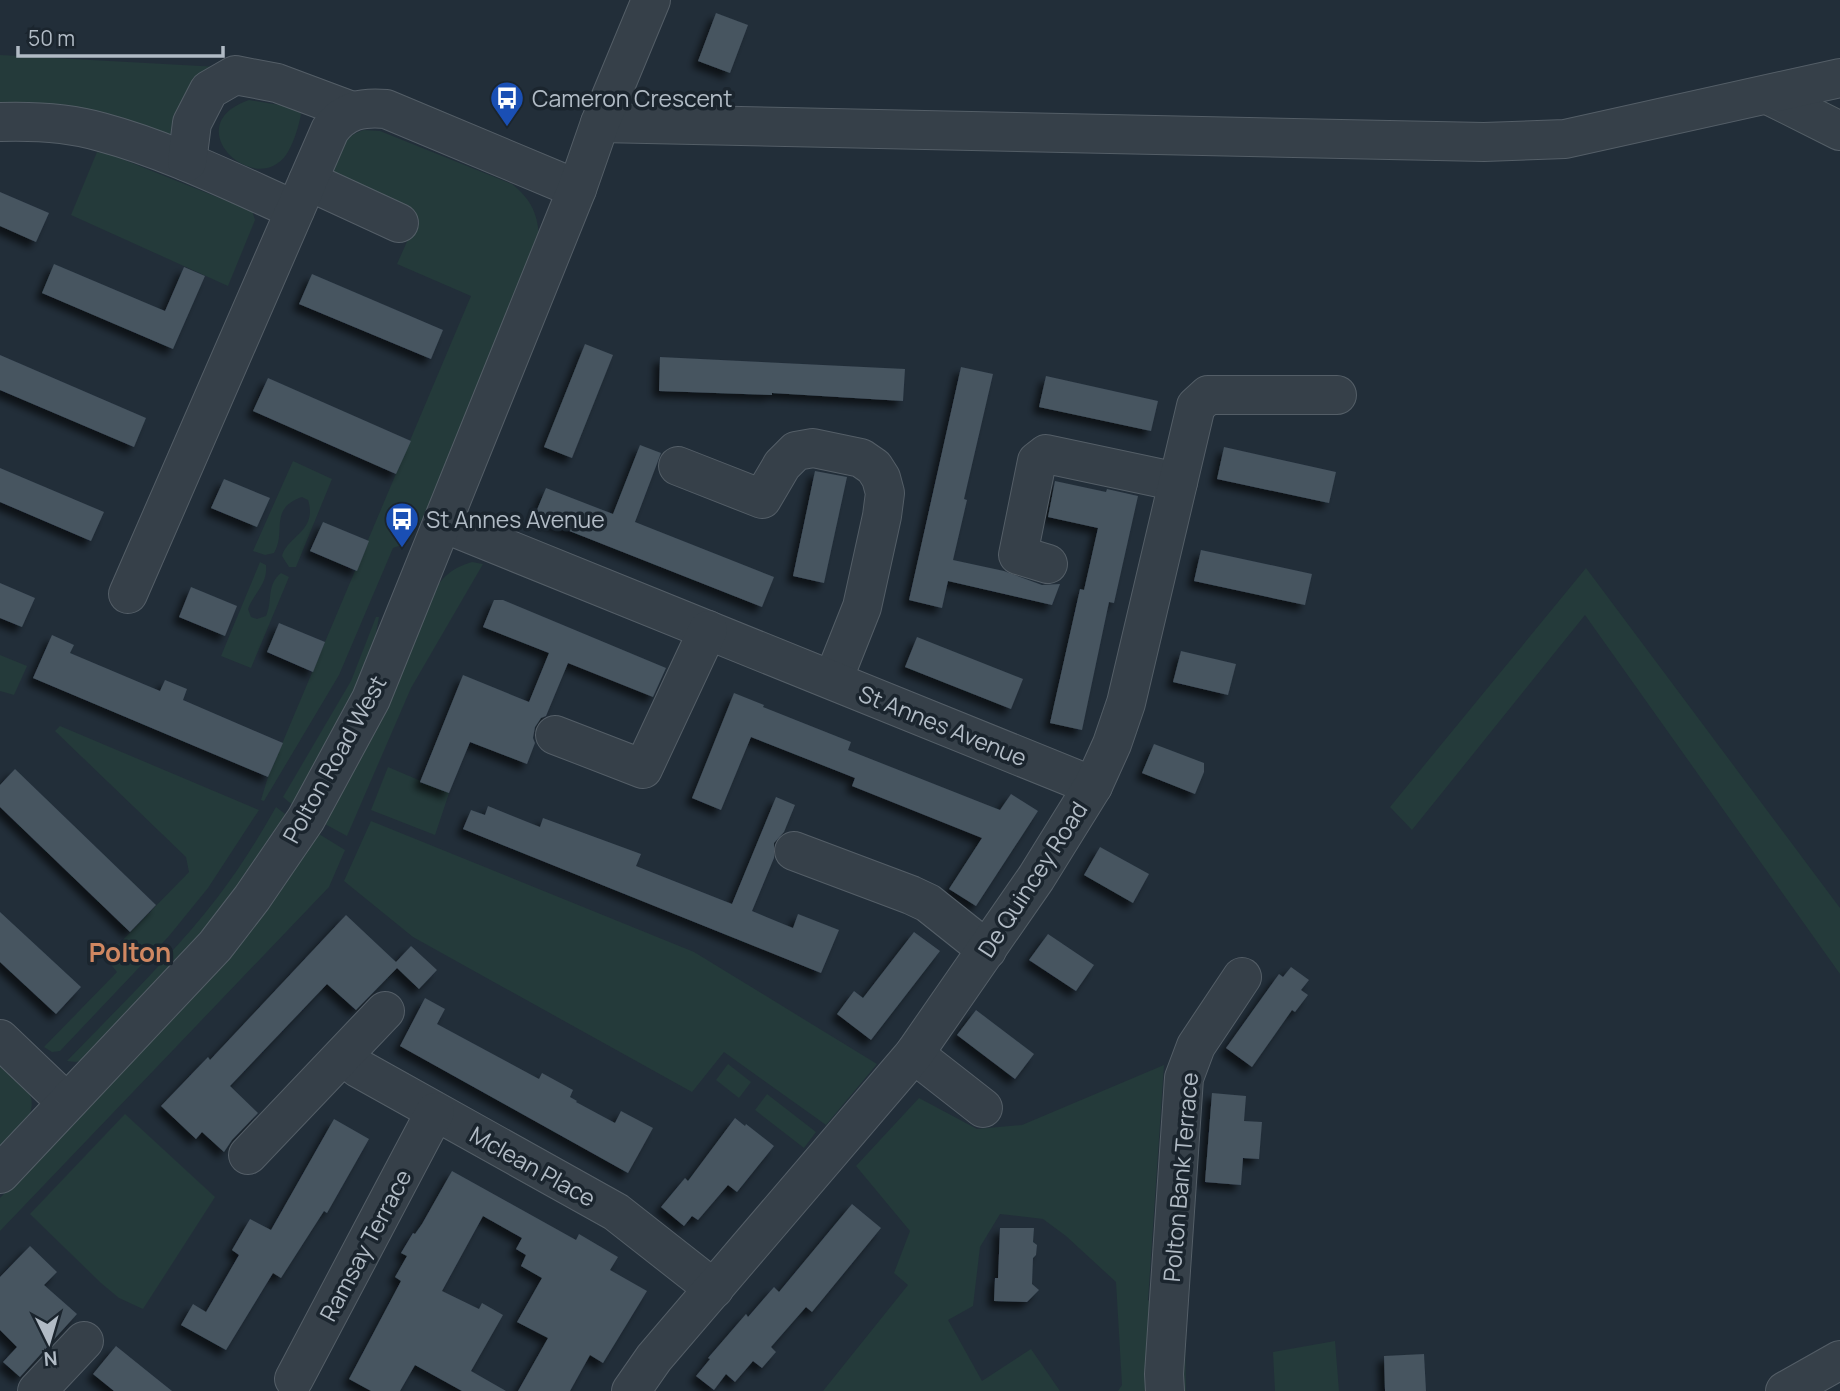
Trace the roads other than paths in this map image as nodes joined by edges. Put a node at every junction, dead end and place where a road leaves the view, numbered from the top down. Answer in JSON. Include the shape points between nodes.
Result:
{"nodes":[{"id":1,"x":651,"y":0,"type":"edge"},
{"id":2,"x":1840,"y":78,"type":"edge"},
{"id":3,"x":1768,"y":95,"type":"junction"},
{"id":4,"x":352,"y":111,"type":"junction"},
{"id":5,"x":0,"y":122,"type":"edge"},
{"id":6,"x":600,"y":123,"type":"junction"},
{"id":7,"x":1840,"y":131,"type":"edge"},
{"id":8,"x":187,"y":162,"type":"junction"},
{"id":9,"x":577,"y":189,"type":"junction"},
{"id":10,"x":302,"y":196,"type":"junction"},
{"id":11,"x":400,"y":223,"type":"dead end"},
{"id":12,"x":1337,"y":396,"type":"dead end"},
{"id":13,"x":678,"y":466,"type":"dead end"},
{"id":14,"x":1178,"y":482,"type":"junction"},
{"id":15,"x":443,"y":523,"type":"junction"},
{"id":16,"x":1048,"y":564,"type":"dead end"},
{"id":17,"x":128,"y":594,"type":"dead end"},
{"id":18,"x":708,"y":630,"type":"junction"},
{"id":19,"x":832,"y":680,"type":"junction"},
{"id":20,"x":555,"y":735,"type":"dead end"},
{"id":21,"x":1093,"y":786,"type":"junction"},
{"id":22,"x":794,"y":851,"type":"dead end"},
{"id":23,"x":987,"y":950,"type":"junction"},
{"id":24,"x":1242,"y":977,"type":"dead end"},
{"id":25,"x":385,"y":1011,"type":"dead end"},
{"id":26,"x":0,"y":1039,"type":"edge"},
{"id":27,"x":914,"y":1054,"type":"junction"},
{"id":28,"x":343,"y":1056,"type":"junction"},
{"id":29,"x":66,"y":1102,"type":"junction"},
{"id":30,"x":983,"y":1108,"type":"dead end"},
{"id":31,"x":435,"y":1112,"type":"junction"},
{"id":32,"x":248,"y":1155,"type":"dead end"},
{"id":33,"x":0,"y":1174,"type":"edge"},
{"id":34,"x":714,"y":1289,"type":"junction"},
{"id":35,"x":84,"y":1341,"type":"dead end"},
{"id":36,"x":1840,"y":1360,"type":"edge"},
{"id":37,"x":294,"y":1379,"type":"dead end"},
{"id":38,"x":39,"y":1390,"type":"edge"},
{"id":39,"x":631,"y":1391,"type":"edge"},
{"id":40,"x":1165,"y":1391,"type":"edge"},
{"id":41,"x":1785,"y":1391,"type":"edge"}],
"edges":[{"from":1,"to":6,"type":"street","name":"Polton Road West"},
{"from":2,"to":3,"type":"street"},
{"from":3,"to":6,"type":"street","via":[[1565,139],[1484,142]]},
{"from":3,"to":7,"type":"street"},
{"from":4,"to":8,"type":"street","via":[[277,83],[235,75],[209,90],[192,123]]},
{"from":4,"to":9,"type":"street","via":[[386,109]]},
{"from":4,"to":10,"type":"street","via":[[330,130]]},
{"from":5,"to":8,"type":"street","via":[[100,131]]},
{"from":6,"to":9,"type":"street","name":"Polton Road West"},
{"from":8,"to":10,"type":"street"},
{"from":9,"to":15,"type":"street","name":"Polton Road West"},
{"from":10,"to":11,"type":"street"},
{"from":10,"to":17,"type":"street"},
{"from":12,"to":14,"type":"street","name":"De Quincey Road","via":[[1208,395],[1196,407]]},
{"from":13,"to":19,"type":"street","via":[[762,499],[782,465],[796,452],[813,448],[861,458],[874,467],[885,493],[882,516],[862,607]]},
{"from":14,"to":16,"type":"street","via":[[1046,454],[1037,461],[1018,555]]},
{"from":14,"to":21,"type":"street","name":"De Quincey Road","via":[[1126,703]]},
{"from":15,"to":18,"type":"street","name":"St Annes Avenue"},
{"from":15,"to":29,"type":"street","name":"Polton Road West","via":[[372,699],[306,819],[215,946]]},
{"from":18,"to":19,"type":"street","name":"St Annes Avenue"},
{"from":18,"to":20,"type":"street","via":[[643,769]]},
{"from":19,"to":21,"type":"street","name":"St Annes Avenue"},
{"from":21,"to":23,"type":"street","name":"De Quincey Road"},
{"from":22,"to":23,"type":"street","via":[[919,899]]},
{"from":23,"to":27,"type":"street","name":"De Quincey Road"},
{"from":24,"to":40,"type":"street","name":"Polton Bank Terrace","via":[[1196,1046],[1184,1078]]},
{"from":25,"to":28,"type":"street"},
{"from":26,"to":29,"type":"street"},
{"from":27,"to":30,"type":"street"},
{"from":27,"to":34,"type":"street","name":"De Quincey Road"},
{"from":28,"to":31,"type":"street","name":"Mclean Place"},
{"from":28,"to":32,"type":"street"},
{"from":29,"to":33,"type":"street","name":"Polton Road West"},
{"from":31,"to":34,"type":"street","name":"Mclean Place","via":[[616,1212]]},
{"from":31,"to":37,"type":"street","name":"Ramsay Terrace"},
{"from":34,"to":39,"type":"street","name":"De Quincey Road"},
{"from":35,"to":38,"type":"street"},
{"from":36,"to":41,"type":"street"}]}
